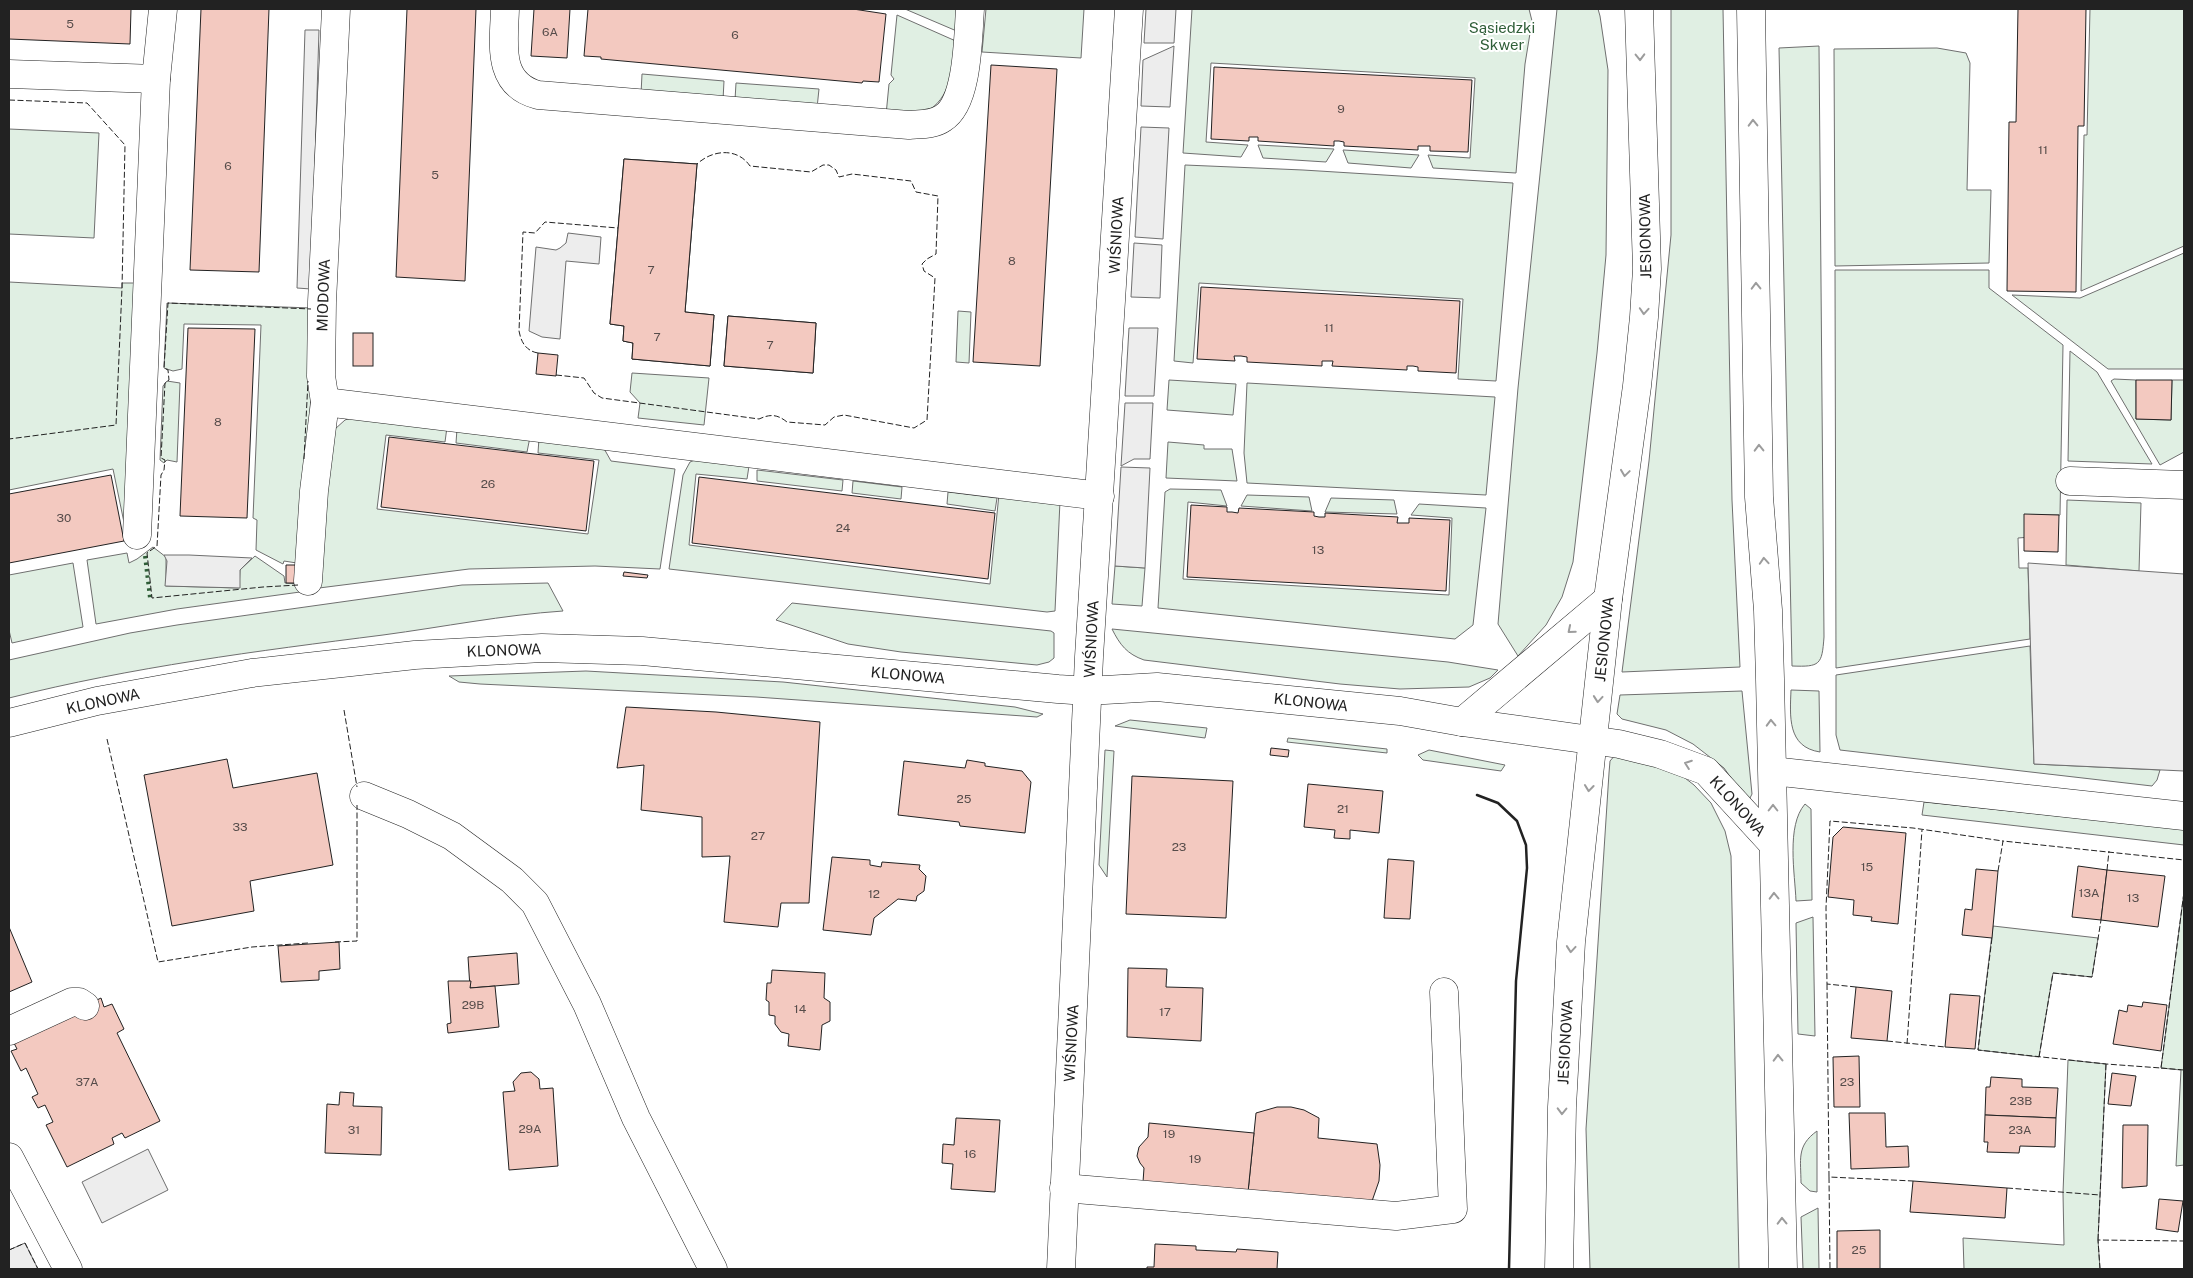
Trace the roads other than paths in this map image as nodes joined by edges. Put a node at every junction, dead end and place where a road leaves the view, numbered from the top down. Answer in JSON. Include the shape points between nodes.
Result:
{"nodes":[{"id":1,"x":163,"y":9,"type":"edge"},
{"id":2,"x":336,"y":9,"type":"edge"},
{"id":3,"x":505,"y":9,"type":"edge"},
{"id":4,"x":970,"y":9,"type":"edge"},
{"id":5,"x":1129,"y":9,"type":"edge"},
{"id":6,"x":1639,"y":9,"type":"edge"},
{"id":7,"x":1751,"y":9,"type":"edge"},
{"id":8,"x":9,"y":74,"type":"edge"},
{"id":9,"x":156,"y":79,"type":"junction"},
{"id":10,"x":325,"y":402,"type":"junction"},
{"id":11,"x":2070,"y":481,"type":"dead end"},
{"id":12,"x":2184,"y":485,"type":"edge"},
{"id":13,"x":1100,"y":496,"type":"junction"},
{"id":14,"x":137,"y":535,"type":"dead end"},
{"id":15,"x":308,"y":581,"type":"dead end"},
{"id":16,"x":1608,"y":599,"type":"junction"},
{"id":17,"x":1088,"y":691,"type":"junction"},
{"id":18,"x":1462,"y":722,"type":"junction"},
{"id":19,"x":9,"y":723,"type":"edge"},
{"id":20,"x":1594,"y":739,"type":"junction"},
{"id":21,"x":1773,"y":771,"type":"junction"},
{"id":22,"x":364,"y":796,"type":"dead end"},
{"id":23,"x":2184,"y":816,"type":"edge"},
{"id":24,"x":1773,"y":844,"type":"junction"},
{"id":25,"x":1444,"y":992,"type":"dead end"},
{"id":26,"x":85,"y":1006,"type":"dead end"},
{"id":27,"x":9,"y":1031,"type":"edge"},
{"id":28,"x":9,"y":1157,"type":"edge"},
{"id":29,"x":1064,"y":1188,"type":"junction"},
{"id":30,"x":68,"y":1269,"type":"edge"},
{"id":31,"x":713,"y":1269,"type":"edge"},
{"id":32,"x":1060,"y":1269,"type":"edge"},
{"id":33,"x":1559,"y":1269,"type":"edge"},
{"id":34,"x":1783,"y":1269,"type":"edge"}],
"edges":[{"from":1,"to":9,"type":"street"},
{"from":2,"to":10,"type":"street","name":"MIODOWA","via":[[322,302],[321,376]]},
{"from":3,"to":4,"type":"street","via":[[508,73],[518,85],[538,95],[909,126],[931,124],[943,118],[959,99],[968,46]]},
{"from":5,"to":13,"type":"street","name":"WIŚNIOWA"},
{"from":6,"to":16,"type":"street","name":"JESIONOWA","one_way":true,"via":[[1647,269],[1637,386]]},
{"from":21,"to":7,"type":"street","one_way":true,"via":[[1768,610],[1760,497]]},
{"from":8,"to":9,"type":"street"},
{"from":9,"to":14,"type":"street"},
{"from":10,"to":13,"type":"street"},
{"from":10,"to":15,"type":"street","name":"MIODOWA","via":[[314,491]]},
{"from":11,"to":12,"type":"street"},
{"from":13,"to":17,"type":"street","name":"WIŚNIOWA"},
{"from":16,"to":18,"type":"street","one_way":true},
{"from":16,"to":20,"type":"street","name":"JESIONOWA","one_way":true},
{"from":17,"to":18,"type":"street","name":"KLONOWA","via":[[1157,687],[1400,711]]},
{"from":17,"to":19,"type":"street","name":"KLONOWA","via":[[642,651],[542,648],[415,654],[252,673],[97,701]]},
{"from":17,"to":29,"type":"street","name":"WIŚNIOWA"},
{"from":18,"to":20,"type":"street","name":"KLONOWA"},
{"from":24,"to":20,"type":"street","name":"KLONOWA","one_way":true,"via":[[1706,771],[1660,754]]},
{"from":20,"to":33,"type":"street","name":"JESIONOWA","one_way":true,"via":[[1565,1022]]},
{"from":21,"to":23,"type":"street"},
{"from":24,"to":21,"type":"street","one_way":true},
{"from":22,"to":31,"type":"street","via":[[452,836],[505,874],[535,903],[587,1004],[636,1118]]},
{"from":34,"to":24,"type":"street","one_way":true},
{"from":25,"to":29,"type":"street","via":[[1453,1209],[1396,1216]]},
{"from":26,"to":27,"type":"street","via":[[72,1002]]},
{"from":28,"to":30,"type":"street"},
{"from":29,"to":32,"type":"street","name":"WIŚNIOWA"}]}
